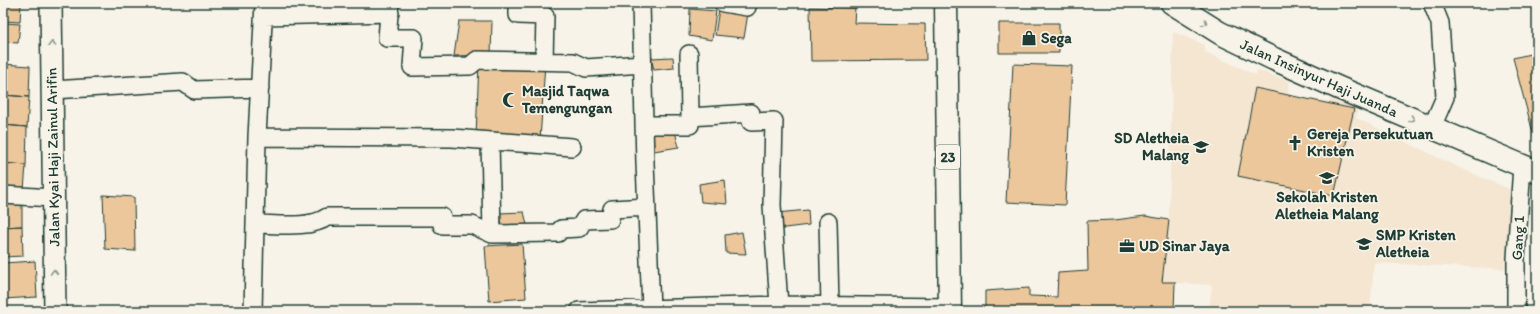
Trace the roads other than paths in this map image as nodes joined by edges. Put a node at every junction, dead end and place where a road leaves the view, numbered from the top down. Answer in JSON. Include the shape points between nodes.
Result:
{"nodes":[{"id":1,"x":51,"y":3,"type":"edge"},
{"id":2,"x":518,"y":3,"type":"edge"},
{"id":3,"x":641,"y":3,"type":"edge"},
{"id":4,"x":723,"y":3,"type":"edge"},
{"id":5,"x":946,"y":3,"type":"edge"},
{"id":6,"x":1172,"y":3,"type":"edge"},
{"id":7,"x":1432,"y":3,"type":"edge"},
{"id":8,"x":747,"y":7,"type":"dead end"},
{"id":9,"x":390,"y":8,"type":"edge"},
{"id":10,"x":545,"y":9,"type":"edge"},
{"id":11,"x":264,"y":10,"type":"edge"},
{"id":12,"x":689,"y":54,"type":"dead end"},
{"id":13,"x":544,"y":61,"type":"junction"},
{"id":14,"x":642,"y":64,"type":"junction"},
{"id":15,"x":260,"y":88,"type":"junction"},
{"id":16,"x":52,"y":90,"type":"junction"},
{"id":17,"x":690,"y":117,"type":"junction"},
{"id":18,"x":644,"y":125,"type":"junction"},
{"id":19,"x":1432,"y":127,"type":"junction"},
{"id":20,"x":257,"y":137,"type":"junction"},
{"id":21,"x":490,"y":141,"type":"junction"},
{"id":22,"x":572,"y":147,"type":"dead end"},
{"id":23,"x":1529,"y":169,"type":"edge"},
{"id":24,"x":3,"y":195,"type":"edge"},
{"id":25,"x":53,"y":198,"type":"junction"},
{"id":26,"x":647,"y":206,"type":"junction"},
{"id":27,"x":828,"y":222,"type":"dead end"},
{"id":28,"x":255,"y":224,"type":"junction"},
{"id":29,"x":492,"y":234,"type":"junction"},
{"id":30,"x":779,"y":305,"type":"junction"},
{"id":31,"x":830,"y":305,"type":"junction"},
{"id":32,"x":651,"y":309,"type":"junction"},
{"id":33,"x":950,"y":309,"type":"edge"},
{"id":34,"x":55,"y":311,"type":"edge"},
{"id":35,"x":253,"y":311,"type":"edge"},
{"id":36,"x":580,"y":311,"type":"edge"},
{"id":37,"x":1516,"y":311,"type":"edge"}],
"edges":[{"from":16,"to":1,"type":"street","name":"Jalan Kyai Haji Zainul Arifin","one_way":true},
{"from":2,"to":10,"type":"street","via":[[518,15]]},
{"from":3,"to":14,"type":"street"},
{"from":4,"to":8,"type":"street"},
{"from":5,"to":33,"type":"main road","number":"23"},
{"from":6,"to":19,"type":"main road","name":"Jalan Insinyur Haji Juanda","one_way":true,"via":[[1220,33],[1274,60]]},
{"from":7,"to":19,"type":"street","via":[[1440,23],[1444,97]]},
{"from":9,"to":11,"type":"street"},
{"from":9,"to":13,"type":"street","via":[[387,38],[414,38],[412,67],[470,66],[478,60]]},
{"from":10,"to":13,"type":"street"},
{"from":11,"to":15,"type":"street"},
{"from":12,"to":17,"type":"street"},
{"from":13,"to":14,"type":"street","via":[[573,62],[586,68]]},
{"from":14,"to":18,"type":"street"},
{"from":15,"to":16,"type":"street","via":[[194,90],[183,82]]},
{"from":15,"to":20,"type":"street"},
{"from":16,"to":25,"type":"street","name":"Jalan Kyai Haji Zainul Arifin"},
{"from":17,"to":18,"type":"street","via":[[690,125]]},
{"from":17,"to":30,"type":"street","via":[[751,113],[751,122],[774,121],[772,205]]},
{"from":18,"to":26,"type":"street"},
{"from":19,"to":23,"type":"main road","name":"Jalan Insinyur Haji Juanda"},
{"from":20,"to":21,"type":"street","via":[[425,137]]},
{"from":20,"to":28,"type":"street"},
{"from":21,"to":22,"type":"street"},
{"from":21,"to":29,"type":"street"},
{"from":23,"to":37,"type":"street","name":"Gang 1","via":[[1516,258]]},
{"from":24,"to":25,"type":"street"},
{"from":34,"to":25,"type":"street","name":"Jalan Kyai Haji Zainul Arifin","one_way":true},
{"from":26,"to":29,"type":"street","via":[[612,209],[610,218],[584,220],[579,228],[561,229],[558,234]]},
{"from":26,"to":32,"type":"street"},
{"from":27,"to":31,"type":"street"},
{"from":28,"to":29,"type":"street","via":[[299,225],[322,222],[327,218],[442,217],[442,225],[472,225]]},
{"from":28,"to":35,"type":"street"},
{"from":30,"to":31,"type":"street"},
{"from":30,"to":32,"type":"street"},
{"from":31,"to":33,"type":"street"},
{"from":32,"to":36,"type":"street"}]}
